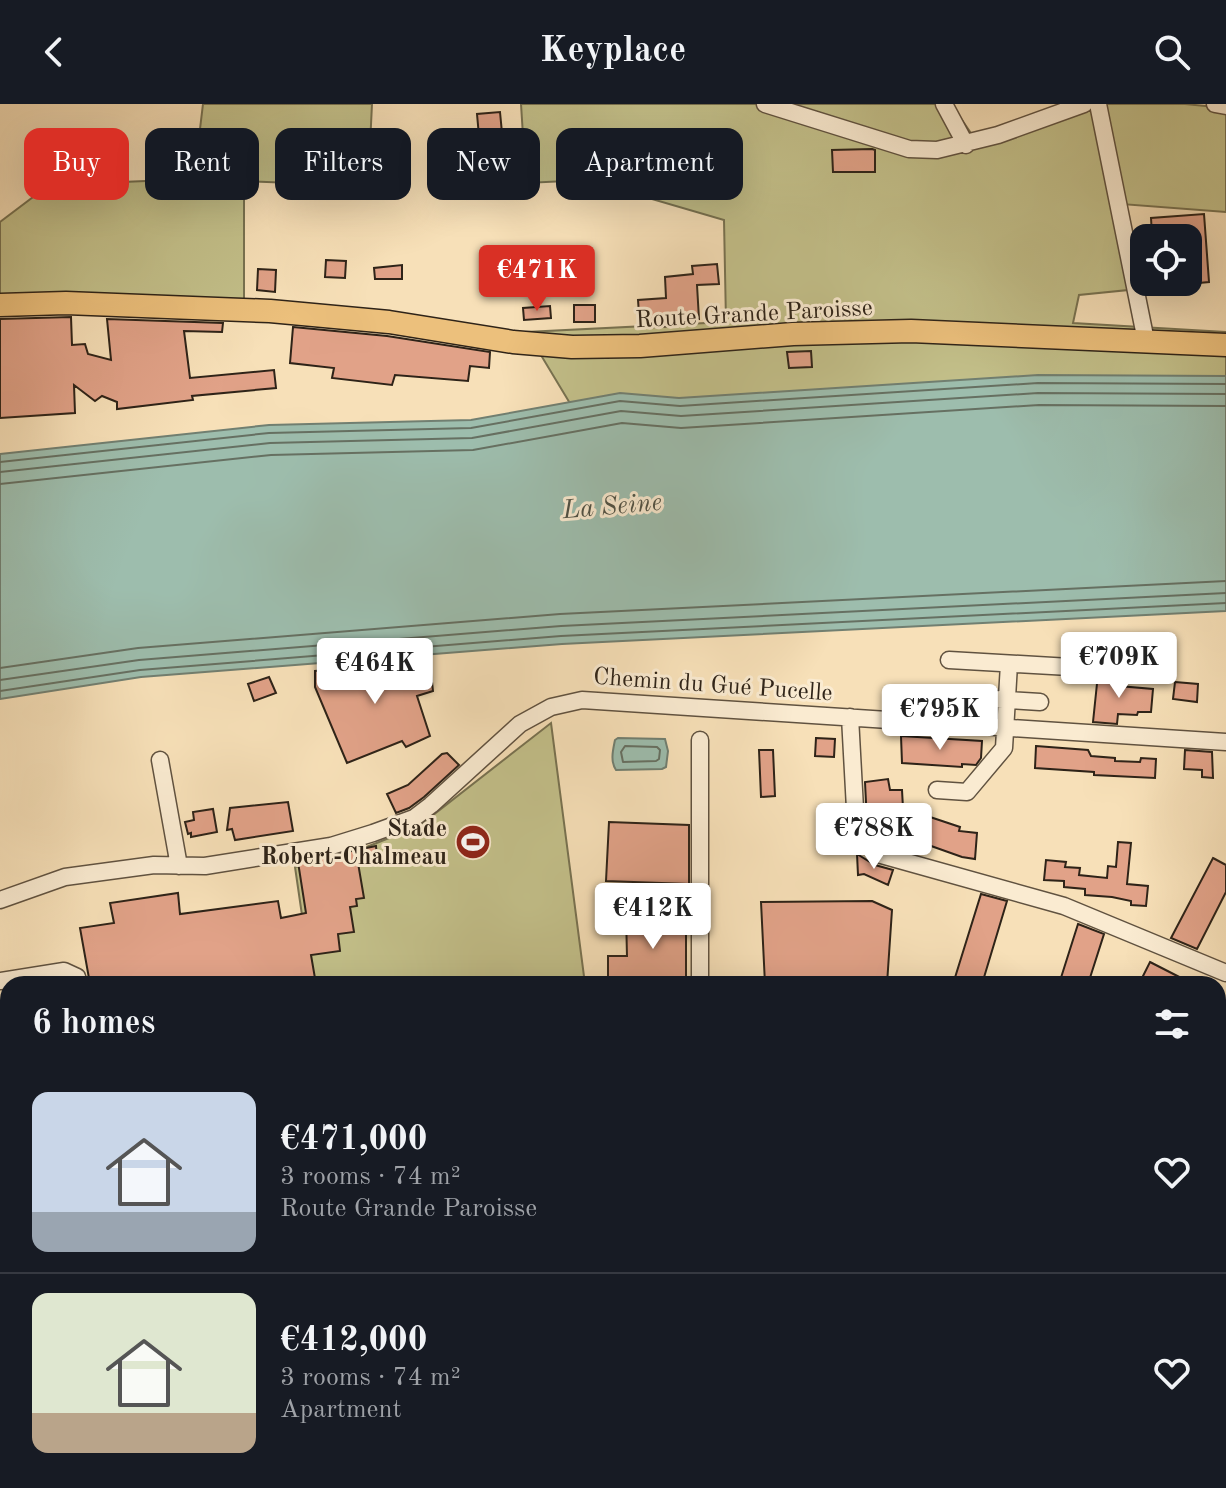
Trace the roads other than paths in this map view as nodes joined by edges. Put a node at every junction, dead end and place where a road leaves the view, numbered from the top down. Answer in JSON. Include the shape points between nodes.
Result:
{"nodes":[{"id":1,"x":765,"y":104,"type":"edge"},
{"id":2,"x":944,"y":104,"type":"edge"},
{"id":3,"x":1084,"y":104,"type":"edge"},
{"id":4,"x":1098,"y":104,"type":"edge"},
{"id":5,"x":1215,"y":104,"type":"edge"},
{"id":6,"x":1226,"y":106,"type":"edge"},
{"id":7,"x":966,"y":145,"type":"junction"},
{"id":8,"x":0,"y":305,"type":"edge"},
{"id":9,"x":1146,"y":341,"type":"junction"},
{"id":10,"x":1226,"y":345,"type":"edge"},
{"id":11,"x":949,"y":660,"type":"dead end"},
{"id":12,"x":1009,"y":664,"type":"junction"},
{"id":13,"x":1087,"y":668,"type":"dead end"},
{"id":14,"x":948,"y":696,"type":"dead end"},
{"id":15,"x":1007,"y":700,"type":"junction"},
{"id":16,"x":1040,"y":702,"type":"dead end"},
{"id":17,"x":850,"y":717,"type":"junction"},
{"id":18,"x":1005,"y":727,"type":"junction"},
{"id":19,"x":700,"y":740,"type":"dead end"},
{"id":20,"x":1226,"y":742,"type":"edge"},
{"id":21,"x":160,"y":760,"type":"dead end"},
{"id":22,"x":937,"y":790,"type":"dead end"},
{"id":23,"x":179,"y":866,"type":"junction"},
{"id":24,"x":0,"y":900,"type":"edge"},
{"id":25,"x":1226,"y":973,"type":"edge"},
{"id":26,"x":32,"y":976,"type":"edge"},
{"id":27,"x":75,"y":976,"type":"edge"},
{"id":28,"x":700,"y":976,"type":"edge"}],
"edges":[{"from":1,"to":7,"type":"street","via":[[909,149]]},
{"from":2,"to":7,"type":"street"},
{"from":3,"to":7,"type":"street"},
{"from":4,"to":9,"type":"street"},
{"from":5,"to":6,"type":"street"},
{"from":8,"to":9,"type":"main road","name":"Route Grande Paroisse","via":[[270,311],[572,347],[911,331]]},
{"from":9,"to":10,"type":"main road","name":"Route Grande Paroisse"},
{"from":11,"to":12,"type":"street"},
{"from":12,"to":13,"type":"street"},
{"from":12,"to":15,"type":"street"},
{"from":14,"to":15,"type":"street"},
{"from":15,"to":16,"type":"street"},
{"from":15,"to":18,"type":"street"},
{"from":17,"to":18,"type":"street","name":"Chemin du Gué Pucelle"},
{"from":17,"to":23,"type":"street","name":"Chemin du Gué Pucelle","via":[[566,703],[520,724],[414,818],[331,846]]},
{"from":17,"to":25,"type":"street","via":[[856,827],[878,854],[1064,906]]},
{"from":18,"to":20,"type":"street","name":"Chemin du Gué Pucelle"},
{"from":18,"to":22,"type":"street","via":[[1003,751],[967,792]]},
{"from":19,"to":28,"type":"street"},
{"from":21,"to":23,"type":"street"},
{"from":23,"to":24,"type":"street","name":"Chemin du Gué Pucelle","via":[[65,877]]},
{"from":26,"to":27,"type":"street","via":[[64,971]]}]}
